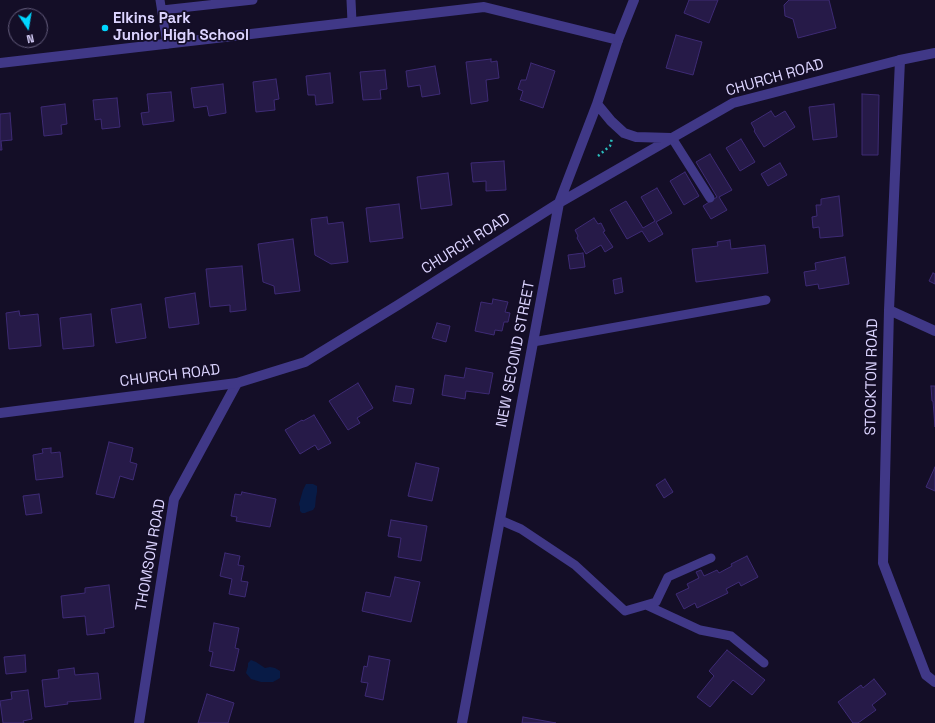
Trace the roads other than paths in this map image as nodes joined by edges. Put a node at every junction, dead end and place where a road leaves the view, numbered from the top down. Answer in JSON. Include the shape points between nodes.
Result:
{"nodes":[{"id":1,"x":160,"y":0,"type":"edge"},
{"id":2,"x":253,"y":0,"type":"edge"},
{"id":3,"x":351,"y":0,"type":"edge"},
{"id":4,"x":634,"y":0,"type":"edge"},
{"id":5,"x":162,"y":10,"type":"junction"},
{"id":6,"x":352,"y":22,"type":"junction"},
{"id":7,"x":618,"y":40,"type":"junction"},
{"id":8,"x":167,"y":44,"type":"junction"},
{"id":9,"x":935,"y":52,"type":"edge"},
{"id":10,"x":900,"y":60,"type":"junction"},
{"id":11,"x":0,"y":63,"type":"edge"},
{"id":12,"x":597,"y":104,"type":"junction"},
{"id":13,"x":672,"y":138,"type":"junction"},
{"id":14,"x":710,"y":198,"type":"dead end"},
{"id":15,"x":559,"y":203,"type":"junction"},
{"id":16,"x":766,"y":300,"type":"dead end"},
{"id":17,"x":889,"y":310,"type":"junction"},
{"id":18,"x":935,"y":331,"type":"edge"},
{"id":19,"x":533,"y":342,"type":"junction"},
{"id":20,"x":237,"y":382,"type":"junction"},
{"id":21,"x":0,"y":413,"type":"edge"},
{"id":22,"x":500,"y":520,"type":"junction"},
{"id":23,"x":711,"y":558,"type":"dead end"},
{"id":24,"x":646,"y":605,"type":"junction"},
{"id":25,"x":764,"y":663,"type":"dead end"},
{"id":26,"x":935,"y":682,"type":"edge"},
{"id":27,"x":139,"y":723,"type":"edge"},
{"id":28,"x":462,"y":723,"type":"edge"}],
"edges":[{"from":1,"to":5,"type":"lane"},
{"from":2,"to":5,"type":"lane"},
{"from":3,"to":6,"type":"lane"},
{"from":4,"to":7,"type":"street","name":"NEW SECOND STREET"},
{"from":5,"to":8,"type":"lane"},
{"from":6,"to":7,"type":"street","via":[[484,7]]},
{"from":6,"to":8,"type":"street"},
{"from":7,"to":12,"type":"street","name":"NEW SECOND STREET"},
{"from":8,"to":11,"type":"street"},
{"from":9,"to":10,"type":"street","name":"CHURCH ROAD"},
{"from":10,"to":13,"type":"street","name":"CHURCH ROAD","via":[[733,103]]},
{"from":10,"to":17,"type":"street","name":"STOCKTON ROAD"},
{"from":12,"to":13,"type":"street","via":[[611,122],[624,133],[636,137]]},
{"from":12,"to":15,"type":"street","name":"NEW SECOND STREET"},
{"from":13,"to":14,"type":"lane"},
{"from":13,"to":15,"type":"street","name":"CHURCH ROAD"},
{"from":15,"to":19,"type":"street","name":"NEW SECOND STREET"},
{"from":15,"to":20,"type":"street","name":"CHURCH ROAD","via":[[305,362]]},
{"from":16,"to":19,"type":"lane"},
{"from":17,"to":18,"type":"street"},
{"from":17,"to":26,"type":"street","name":"STOCKTON ROAD","via":[[883,563],[926,675]]},
{"from":19,"to":22,"type":"street","name":"NEW SECOND STREET"},
{"from":20,"to":21,"type":"street","name":"CHURCH ROAD"},
{"from":20,"to":27,"type":"street","name":"THOMSON ROAD","via":[[174,499]]},
{"from":22,"to":24,"type":"lane","via":[[521,529],[575,564],[625,611]]},
{"from":22,"to":28,"type":"street","name":"NEW SECOND STREET"},
{"from":23,"to":24,"type":"lane","via":[[668,577],[656,602]]},
{"from":24,"to":25,"type":"lane","via":[[700,630],[731,636]]}]}
